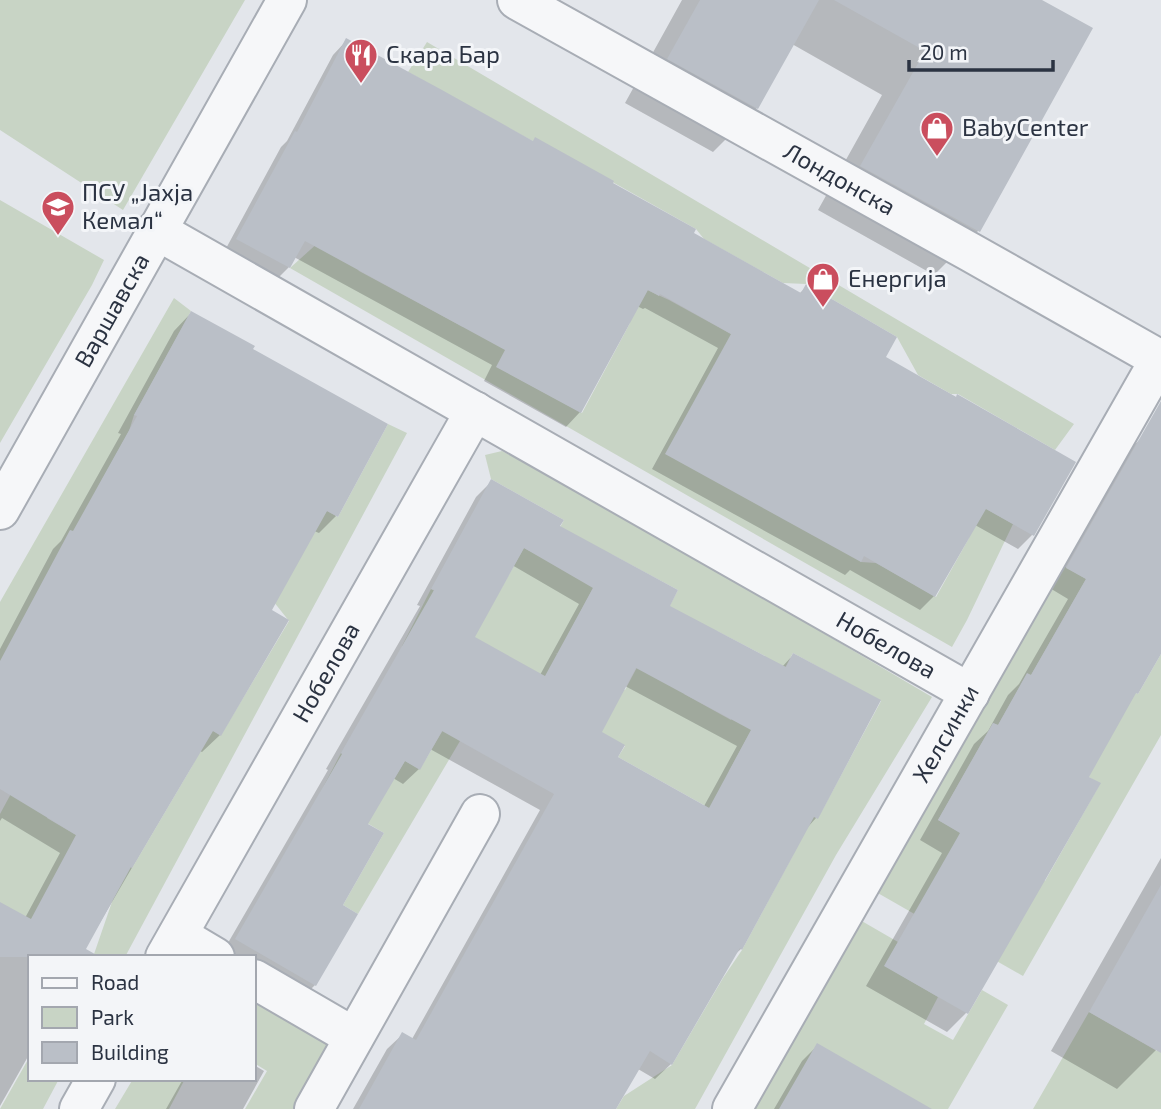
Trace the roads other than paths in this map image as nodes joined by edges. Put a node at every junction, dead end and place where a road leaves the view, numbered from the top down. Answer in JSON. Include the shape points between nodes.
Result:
{"nodes":[{"id":1,"x":287,"y":0,"type":"edge"},
{"id":2,"x":517,"y":0,"type":"edge"},
{"id":3,"x":156,"y":230,"type":"junction"},
{"id":4,"x":1160,"y":360,"type":"edge"},
{"id":5,"x":475,"y":411,"type":"junction"},
{"id":6,"x":0,"y":510,"type":"edge"},
{"id":7,"x":970,"y":692,"type":"junction"},
{"id":8,"x":480,"y":814,"type":"dead end"},
{"id":9,"x":171,"y":946,"type":"edge"},
{"id":10,"x":207,"y":955,"type":"edge"},
{"id":11,"x":256,"y":980,"type":"edge"},
{"id":12,"x":354,"y":1037,"type":"junction"},
{"id":13,"x":95,"y":1081,"type":"edge"},
{"id":14,"x":79,"y":1109,"type":"edge"},
{"id":15,"x":314,"y":1109,"type":"edge"},
{"id":16,"x":732,"y":1109,"type":"edge"}],
"edges":[{"from":1,"to":3,"type":"street","name":"Варшавска"},
{"from":2,"to":4,"type":"street","name":"Лондонска"},
{"from":3,"to":5,"type":"street","name":"Нобелова"},
{"from":3,"to":6,"type":"street","name":"Варшавска"},
{"from":4,"to":7,"type":"street","name":"Хелсинки"},
{"from":5,"to":7,"type":"street","name":"Нобелова"},
{"from":5,"to":9,"type":"street","name":"Нобелова"},
{"from":7,"to":16,"type":"street","name":"Хелсинки"},
{"from":8,"to":12,"type":"street"},
{"from":9,"to":10,"type":"street","name":"Нобелова"},
{"from":11,"to":12,"type":"street"},
{"from":12,"to":15,"type":"street"},
{"from":13,"to":14,"type":"street"}]}
